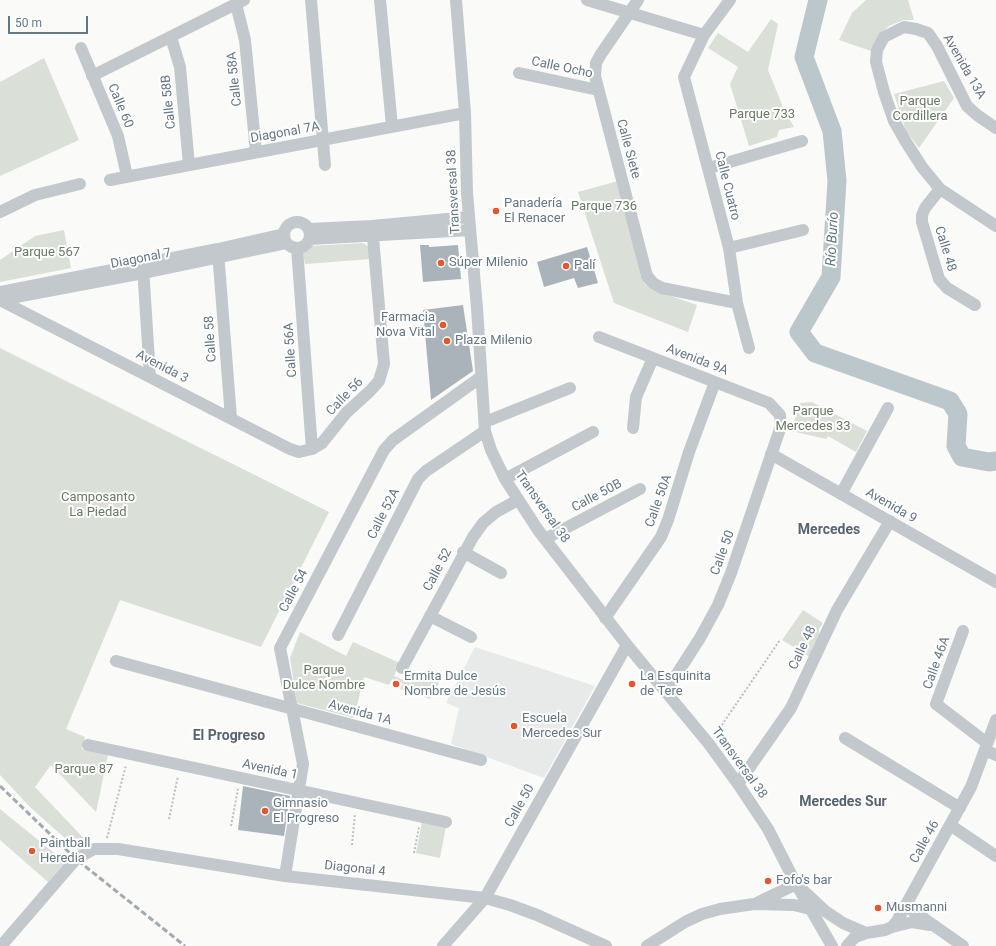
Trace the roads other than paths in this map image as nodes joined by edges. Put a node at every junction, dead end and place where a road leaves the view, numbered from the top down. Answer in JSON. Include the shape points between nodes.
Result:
{"nodes":[{"id":1,"x":311,"y":0,"type":"edge"},
{"id":2,"x":380,"y":0,"type":"edge"},
{"id":3,"x":456,"y":0,"type":"edge"},
{"id":4,"x":587,"y":0,"type":"edge"},
{"id":5,"x":638,"y":0,"type":"edge"},
{"id":6,"x":730,"y":0,"type":"edge"},
{"id":7,"x":240,"y":2,"type":"edge"},
{"id":8,"x":629,"y":14,"type":"junction"},
{"id":9,"x":704,"y":35,"type":"junction"},
{"id":10,"x":171,"y":37,"type":"junction"},
{"id":11,"x":81,"y":48,"type":"dead end"},
{"id":12,"x":520,"y":73,"type":"dead end"},
{"id":13,"x":92,"y":76,"type":"junction"},
{"id":14,"x":598,"y":90,"type":"junction"},
{"id":15,"x":465,"y":113,"type":"junction"},
{"id":16,"x":392,"y":126,"type":"junction"},
{"id":17,"x":996,"y":128,"type":"edge"},
{"id":18,"x":323,"y":140,"type":"junction"},
{"id":19,"x":802,"y":141,"type":"dead end"},
{"id":20,"x":256,"y":152,"type":"junction"},
{"id":21,"x":189,"y":165,"type":"junction"},
{"id":22,"x":325,"y":166,"type":"dead end"},
{"id":23,"x":709,"y":168,"type":"junction"},
{"id":24,"x":127,"y":176,"type":"junction"},
{"id":25,"x":110,"y":180,"type":"dead end"},
{"id":26,"x":80,"y":184,"type":"dead end"},
{"id":27,"x":940,"y":189,"type":"junction"},
{"id":28,"x":0,"y":212,"type":"edge"},
{"id":29,"x":469,"y":217,"type":"junction"},
{"id":30,"x":996,"y":226,"type":"edge"},
{"id":31,"x":470,"y":230,"type":"junction"},
{"id":32,"x":804,"y":230,"type":"dead end"},
{"id":33,"x":373,"y":231,"type":"junction"},
{"id":34,"x":309,"y":234,"type":"junction"},
{"id":35,"x":289,"y":241,"type":"junction"},
{"id":36,"x":729,"y":248,"type":"junction"},
{"id":37,"x":218,"y":254,"type":"junction"},
{"id":38,"x":143,"y":268,"type":"junction"},
{"id":39,"x":0,"y":292,"type":"edge"},
{"id":40,"x":0,"y":300,"type":"edge"},
{"id":41,"x":737,"y":303,"type":"junction"},
{"id":42,"x":975,"y":305,"type":"dead end"},
{"id":43,"x":600,"y":337,"type":"dead end"},
{"id":44,"x":749,"y":348,"type":"dead end"},
{"id":45,"x":653,"y":358,"type":"junction"},
{"id":46,"x":150,"y":377,"type":"junction"},
{"id":47,"x":481,"y":377,"type":"junction"},
{"id":48,"x":715,"y":382,"type":"junction"},
{"id":49,"x":570,"y":388,"type":"dead end"},
{"id":50,"x":888,"y":408,"type":"dead end"},
{"id":51,"x":780,"y":415,"type":"joint"},
{"id":52,"x":231,"y":418,"type":"junction"},
{"id":53,"x":485,"y":426,"type":"junction"},
{"id":54,"x":633,"y":428,"type":"dead end"},
{"id":55,"x":593,"y":432,"type":"dead end"},
{"id":56,"x":312,"y":449,"type":"junction"},
{"id":57,"x":771,"y":454,"type":"junction"},
{"id":58,"x":505,"y":479,"type":"junction"},
{"id":59,"x":640,"y":489,"type":"dead end"},
{"id":60,"x":841,"y":494,"type":"junction"},
{"id":61,"x":518,"y":500,"type":"junction"},
{"id":62,"x":890,"y":521,"type":"junction"},
{"id":63,"x":545,"y":540,"type":"junction"},
{"id":64,"x":463,"y":552,"type":"junction"},
{"id":65,"x":501,"y":573,"type":"dead end"},
{"id":66,"x":996,"y":582,"type":"edge"},
{"id":67,"x":430,"y":616,"type":"junction"},
{"id":68,"x":605,"y":618,"type":"junction"},
{"id":69,"x":963,"y":631,"type":"dead end"},
{"id":70,"x":338,"y":635,"type":"dead end"},
{"id":71,"x":471,"y":637,"type":"dead end"},
{"id":72,"x":627,"y":645,"type":"junction"},
{"id":73,"x":116,"y":661,"type":"dead end"},
{"id":74,"x":402,"y":668,"type":"dead end"},
{"id":75,"x":666,"y":691,"type":"junction"},
{"id":76,"x":291,"y":710,"type":"junction"},
{"id":77,"x":996,"y":720,"type":"edge"},
{"id":78,"x":845,"y":738,"type":"dead end"},
{"id":79,"x":88,"y":745,"type":"dead end"},
{"id":80,"x":986,"y":746,"type":"junction"},
{"id":81,"x":996,"y":755,"type":"edge"},
{"id":82,"x":481,"y":760,"type":"dead end"},
{"id":83,"x":738,"y":784,"type":"junction"},
{"id":84,"x":298,"y":790,"type":"junction"},
{"id":85,"x":960,"y":808,"type":"junction"},
{"id":86,"x":446,"y":822,"type":"dead end"},
{"id":87,"x":950,"y":825,"type":"junction"},
{"id":88,"x":996,"y":856,"type":"edge"},
{"id":89,"x":284,"y":876,"type":"junction"},
{"id":90,"x":796,"y":884,"type":"junction"},
{"id":91,"x":485,"y":898,"type":"junction"},
{"id":92,"x":754,"y":904,"type":"junction"},
{"id":93,"x":906,"y":906,"type":"junction"},
{"id":94,"x":810,"y":908,"type":"junction"},
{"id":95,"x":892,"y":927,"type":"junction"},
{"id":96,"x":939,"y":928,"type":"junction"},
{"id":97,"x":866,"y":933,"type":"junction"},
{"id":98,"x":1,"y":946,"type":"edge"},
{"id":99,"x":443,"y":946,"type":"edge"},
{"id":100,"x":606,"y":946,"type":"edge"},
{"id":101,"x":647,"y":946,"type":"edge"},
{"id":102,"x":832,"y":946,"type":"edge"},
{"id":103,"x":847,"y":946,"type":"edge"},
{"id":104,"x":963,"y":946,"type":"edge"}],
"edges":[{"from":1,"to":18,"type":"street"},
{"from":2,"to":16,"type":"street"},
{"from":3,"to":15,"type":"street","name":"Transversal 38"},
{"from":4,"to":8,"type":"street"},
{"from":5,"to":8,"type":"street","name":"Calle Siete"},
{"from":6,"to":9,"type":"street","name":"Calle Cuatro"},
{"from":7,"to":10,"type":"street"},
{"from":7,"to":20,"type":"street","name":"Calle 58A"},
{"from":8,"to":9,"type":"street"},
{"from":8,"to":14,"type":"street","name":"Calle Siete","via":[[596,63]]},
{"from":9,"to":23,"type":"street","name":"Calle Cuatro","via":[[684,77]]},
{"from":10,"to":13,"type":"street"},
{"from":10,"to":21,"type":"street","name":"Calle 58B","via":[[180,67]]},
{"from":11,"to":13,"type":"street","name":"Calle 60"},
{"from":12,"to":14,"type":"street","name":"Calle Ocho"},
{"from":13,"to":24,"type":"street","name":"Calle 60","via":[[118,136]]},
{"from":14,"to":41,"type":"street","name":"Calle Siete","via":[[647,276],[652,283],[662,288]]},
{"from":15,"to":16,"type":"street","name":"Diagonal 7A"},
{"from":15,"to":29,"type":"street","name":"Transversal 38"},
{"from":16,"to":18,"type":"street","name":"Diagonal 7A"},
{"from":17,"to":27,"type":"street","name":"Avenida 13A","via":[[967,106],[928,33],[904,27],[884,37],[877,50],[876,62],[894,121],[922,167]]},
{"from":18,"to":20,"type":"street","name":"Diagonal 7A"},
{"from":18,"to":22,"type":"street"},
{"from":19,"to":23,"type":"street"},
{"from":20,"to":21,"type":"street","name":"Diagonal 7A"},
{"from":21,"to":24,"type":"street","name":"Diagonal 7A"},
{"from":23,"to":36,"type":"street","name":"Calle Cuatro"},
{"from":24,"to":25,"type":"street","name":"Diagonal 7A"},
{"from":26,"to":28,"type":"street","via":[[35,195]]},
{"from":27,"to":30,"type":"street"},
{"from":27,"to":42,"type":"street","name":"Calle 48","via":[[922,215],[939,279],[947,288]]},
{"from":29,"to":31,"type":"street","name":"Transversal 38"},
{"from":29,"to":33,"type":"street","name":"Diagonal 7"},
{"from":31,"to":33,"type":"street","name":"Diagonal 7"},
{"from":31,"to":47,"type":"street","name":"Transversal 38"},
{"from":32,"to":36,"type":"street"},
{"from":33,"to":34,"type":"street","name":"Diagonal 7"},
{"from":33,"to":56,"type":"street","name":"Calle 56","via":[[384,364],[378,381],[370,391],[346,413],[322,444]]},
{"from":34,"to":35,"type":"street","name":"Diagonal 7","via":[[306,244]]},
{"from":34,"to":35,"type":"street","name":"Diagonal 7","via":[[304,224],[290,224]]},
{"from":35,"to":37,"type":"street","name":"Diagonal 7"},
{"from":35,"to":56,"type":"street","name":"Calle 56A"},
{"from":36,"to":41,"type":"street","name":"Calle Cuatro"},
{"from":37,"to":38,"type":"street","name":"Diagonal 7"},
{"from":37,"to":52,"type":"street","name":"Calle 58"},
{"from":38,"to":39,"type":"street","name":"Diagonal 7"},
{"from":38,"to":40,"type":"street","name":"Diagonal 7"},
{"from":38,"to":46,"type":"street"},
{"from":40,"to":46,"type":"street","name":"Avenida 3"},
{"from":41,"to":44,"type":"street","name":"Calle Cuatro"},
{"from":43,"to":45,"type":"street","name":"Avenida 9A"},
{"from":45,"to":48,"type":"street","name":"Avenida 9A"},
{"from":45,"to":54,"type":"street","via":[[636,397]]},
{"from":46,"to":52,"type":"street","name":"Avenida 3"},
{"from":47,"to":53,"type":"street","name":"Transversal 38"},
{"from":47,"to":76,"type":"street","name":"Calle 54","via":[[393,440],[384,450],[280,648]]},
{"from":48,"to":51,"type":"street","name":"Avenida 9A","via":[[769,403]]},
{"from":48,"to":68,"type":"street","name":"Calle 50A","via":[[661,537]]},
{"from":49,"to":53,"type":"street","name":"Calle 52A"},
{"from":50,"to":60,"type":"street"},
{"from":51,"to":57,"type":"street","name":"Calle 50","via":[[781,426]]},
{"from":52,"to":56,"type":"street","name":"Avenida 3","via":[[290,449],[299,452]]},
{"from":53,"to":58,"type":"street","name":"Transversal 38","via":[[491,450]]},
{"from":53,"to":70,"type":"street","name":"Calle 52A","via":[[418,479]]},
{"from":55,"to":58,"type":"street"},
{"from":57,"to":60,"type":"street","name":"Avenida 9"},
{"from":57,"to":75,"type":"street","name":"Calle 50","via":[[718,605]]},
{"from":58,"to":61,"type":"street","name":"Transversal 38"},
{"from":59,"to":63,"type":"street","name":"Calle 50B"},
{"from":60,"to":62,"type":"street","name":"Avenida 9"},
{"from":61,"to":63,"type":"street","name":"Transversal 38"},
{"from":61,"to":64,"type":"street","name":"Calle 52","via":[[496,512],[484,523]]},
{"from":62,"to":66,"type":"street","name":"Avenida 9"},
{"from":62,"to":83,"type":"street","name":"Calle 48","via":[[826,632],[791,708]]},
{"from":63,"to":68,"type":"street","name":"Transversal 38"},
{"from":64,"to":65,"type":"street"},
{"from":64,"to":67,"type":"street","name":"Calle 52"},
{"from":67,"to":71,"type":"street"},
{"from":67,"to":74,"type":"street","name":"Calle 52"},
{"from":68,"to":72,"type":"street","name":"Transversal 38"},
{"from":69,"to":80,"type":"street","name":"Calle 46A","via":[[936,704]]},
{"from":72,"to":75,"type":"street","name":"Transversal 38"},
{"from":72,"to":91,"type":"street","name":"Calle 50"},
{"from":73,"to":76,"type":"street","name":"Avenida 1A"},
{"from":75,"to":83,"type":"street","name":"Transversal 38"},
{"from":76,"to":82,"type":"street","name":"Avenida 1A"},
{"from":76,"to":84,"type":"street","name":"Calle 54","via":[[303,764]]},
{"from":77,"to":80,"type":"street","name":"Calle 46"},
{"from":78,"to":85,"type":"street"},
{"from":79,"to":84,"type":"street","name":"Avenida 1"},
{"from":80,"to":81,"type":"street"},
{"from":80,"to":85,"type":"street","name":"Calle 46","via":[[971,787]]},
{"from":83,"to":90,"type":"street","name":"Transversal 38","via":[[768,829]]},
{"from":84,"to":86,"type":"street","name":"Avenida 1"},
{"from":84,"to":89,"type":"street","name":"Calle 54"},
{"from":85,"to":87,"type":"street","name":"Calle 46"},
{"from":87,"to":88,"type":"street"},
{"from":87,"to":93,"type":"street","name":"Calle 46"},
{"from":89,"to":91,"type":"street","name":"Diagonal 4"},
{"from":89,"to":98,"type":"street","name":"Diagonal 4","via":[[118,849],[99,849],[76,859]]},
{"from":90,"to":92,"type":"street"},
{"from":90,"to":94,"type":"street","name":"Transversal 38"},
{"from":90,"to":97,"type":"street","via":[[825,911],[843,923]]},
{"from":91,"to":99,"type":"street","name":"Calle 50"},
{"from":91,"to":100,"type":"street","name":"Diagonal 4","via":[[537,915]]},
{"from":92,"to":94,"type":"street"},
{"from":92,"to":101,"type":"street","via":[[702,914]]},
{"from":93,"to":95,"type":"street","name":"Calle 46"},
{"from":93,"to":96,"type":"street"},
{"from":94,"to":102,"type":"street","name":"Transversal 38"},
{"from":95,"to":96,"type":"street","via":[[921,922]]},
{"from":95,"to":97,"type":"street"},
{"from":96,"to":104,"type":"street"},
{"from":97,"to":103,"type":"street","via":[[855,937]]}]}
